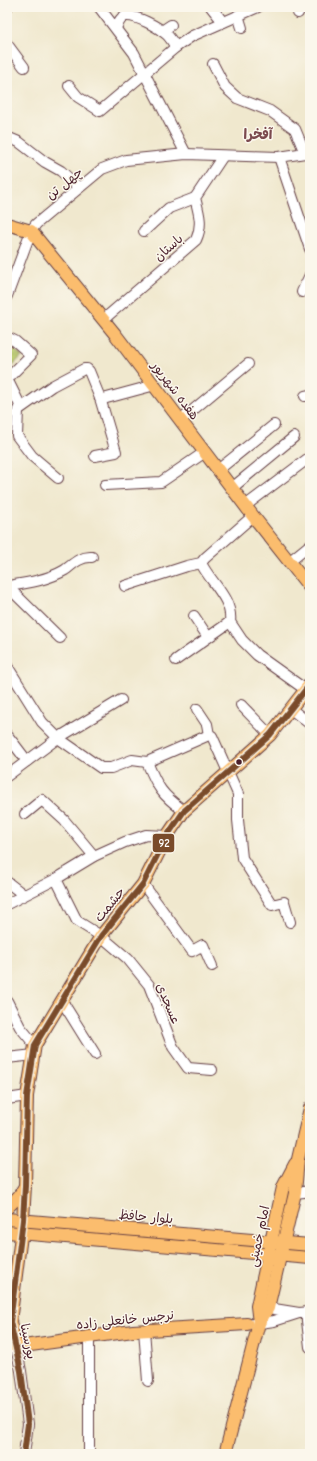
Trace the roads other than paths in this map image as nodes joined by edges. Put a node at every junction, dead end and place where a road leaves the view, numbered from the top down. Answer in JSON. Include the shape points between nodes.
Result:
{"nodes":[{"id":1,"x":99,"y":7,"type":"edge"},
{"id":2,"x":211,"y":7,"type":"edge"},
{"id":3,"x":258,"y":7,"type":"edge"},
{"id":4,"x":238,"y":15,"type":"junction"},
{"id":5,"x":222,"y":22,"type":"junction"},
{"id":6,"x":171,"y":24,"type":"dead end"},
{"id":7,"x":116,"y":28,"type":"junction"},
{"id":8,"x":242,"y":28,"type":"dead end"},
{"id":9,"x":162,"y":31,"type":"junction"},
{"id":10,"x":7,"y":44,"type":"edge"},
{"id":11,"x":176,"y":47,"type":"junction"},
{"id":12,"x":213,"y":64,"type":"dead end"},
{"id":13,"x":24,"y":67,"type":"dead end"},
{"id":14,"x":144,"y":74,"type":"junction"},
{"id":15,"x":69,"y":86,"type":"dead end"},
{"id":16,"x":7,"y":137,"type":"edge"},
{"id":17,"x":186,"y":154,"type":"junction"},
{"id":18,"x":307,"y":154,"type":"edge"},
{"id":19,"x":223,"y":156,"type":"junction"},
{"id":20,"x":279,"y":157,"type":"junction"},
{"id":21,"x":79,"y":188,"type":"junction"},
{"id":22,"x":195,"y":198,"type":"junction"},
{"id":23,"x":7,"y":224,"type":"edge"},
{"id":24,"x":32,"y":231,"type":"junction"},
{"id":25,"x":144,"y":231,"type":"dead end"},
{"id":26,"x":310,"y":249,"type":"edge"},
{"id":27,"x":310,"y":275,"type":"edge"},
{"id":28,"x":302,"y":292,"type":"dead end"},
{"id":29,"x":7,"y":296,"type":"edge"},
{"id":30,"x":104,"y":320,"type":"junction"},
{"id":31,"x":7,"y":337,"type":"edge"},
{"id":32,"x":248,"y":364,"type":"dead end"},
{"id":33,"x":7,"y":379,"type":"edge"},
{"id":34,"x":155,"y":385,"type":"junction"},
{"id":35,"x":100,"y":398,"type":"junction"},
{"id":36,"x":18,"y":410,"type":"junction"},
{"id":37,"x":181,"y":420,"type":"junction"},
{"id":38,"x":274,"y":425,"type":"dead end"},
{"id":39,"x":294,"y":437,"type":"dead end"},
{"id":40,"x":205,"y":452,"type":"junction"},
{"id":41,"x":96,"y":456,"type":"dead end"},
{"id":42,"x":310,"y":457,"type":"edge"},
{"id":43,"x":218,"y":470,"type":"junction"},
{"id":44,"x":58,"y":478,"type":"dead end"},
{"id":45,"x":105,"y":485,"type":"dead end"},
{"id":46,"x":232,"y":488,"type":"junction"},
{"id":47,"x":245,"y":506,"type":"junction"},
{"id":48,"x":253,"y":516,"type":"junction"},
{"id":49,"x":310,"y":545,"type":"edge"},
{"id":50,"x":92,"y":557,"type":"dead end"},
{"id":51,"x":289,"y":562,"type":"junction"},
{"id":52,"x":201,"y":564,"type":"junction"},
{"id":53,"x":8,"y":586,"type":"edge"},
{"id":54,"x":125,"y":586,"type":"dead end"},
{"id":55,"x":310,"y":588,"type":"edge"},
{"id":56,"x":194,"y":616,"type":"dead end"},
{"id":57,"x":230,"y":622,"type":"junction"},
{"id":58,"x":208,"y":637,"type":"junction"},
{"id":59,"x":60,"y":638,"type":"dead end"},
{"id":60,"x":176,"y":660,"type":"dead end"},
{"id":61,"x":7,"y":666,"type":"edge"},
{"id":62,"x":308,"y":687,"type":"edge"},
{"id":63,"x":121,"y":700,"type":"dead end"},
{"id":64,"x":241,"y":705,"type":"dead end"},
{"id":65,"x":197,"y":709,"type":"dead end"},
{"id":66,"x":291,"y":709,"type":"junction"},
{"id":67,"x":310,"y":724,"type":"edge"},
{"id":68,"x":209,"y":734,"type":"junction"},
{"id":69,"x":7,"y":735,"type":"edge"},
{"id":70,"x":270,"y":735,"type":"junction"},
{"id":71,"x":58,"y":738,"type":"junction"},
{"id":72,"x":10,"y":746,"type":"edge"},
{"id":73,"x":27,"y":760,"type":"junction"},
{"id":74,"x":147,"y":762,"type":"junction"},
{"id":75,"x":228,"y":772,"type":"junction"},
{"id":76,"x":7,"y":776,"type":"edge"},
{"id":77,"x":184,"y":811,"type":"junction"},
{"id":78,"x":25,"y":814,"type":"dead end"},
{"id":79,"x":168,"y":836,"type":"junction"},
{"id":80,"x":94,"y":856,"type":"junction"},
{"id":81,"x":56,"y":879,"type":"junction"},
{"id":82,"x":7,"y":882,"type":"edge"},
{"id":83,"x":143,"y":884,"type":"junction"},
{"id":84,"x":24,"y":895,"type":"junction"},
{"id":85,"x":7,"y":904,"type":"edge"},
{"id":86,"x":290,"y":922,"type":"dead end"},
{"id":87,"x":101,"y":936,"type":"junction"},
{"id":88,"x":212,"y":966,"type":"dead end"},
{"id":89,"x":7,"y":1001,"type":"edge"},
{"id":90,"x":62,"y":1001,"type":"junction"},
{"id":91,"x":34,"y":1050,"type":"junction"},
{"id":92,"x":95,"y":1054,"type":"dead end"},
{"id":93,"x":7,"y":1058,"type":"edge"},
{"id":94,"x":212,"y":1070,"type":"dead end"},
{"id":95,"x":27,"y":1096,"type":"junction"},
{"id":96,"x":7,"y":1099,"type":"edge"},
{"id":97,"x":309,"y":1115,"type":"edge"},
{"id":98,"x":298,"y":1158,"type":"junction"},
{"id":99,"x":25,"y":1186,"type":"junction"},
{"id":100,"x":310,"y":1190,"type":"edge"},
{"id":101,"x":295,"y":1193,"type":"junction"},
{"id":102,"x":7,"y":1208,"type":"edge"},
{"id":103,"x":7,"y":1219,"type":"edge"},
{"id":104,"x":23,"y":1220,"type":"junction"},
{"id":105,"x":7,"y":1232,"type":"edge"},
{"id":106,"x":21,"y":1233,"type":"junction"},
{"id":107,"x":277,"y":1241,"type":"junction"},
{"id":108,"x":310,"y":1245,"type":"edge"},
{"id":109,"x":268,"y":1255,"type":"junction"},
{"id":110,"x":280,"y":1256,"type":"junction"},
{"id":111,"x":310,"y":1258,"type":"edge"},
{"id":112,"x":268,"y":1308,"type":"junction"},
{"id":113,"x":305,"y":1312,"type":"edge"},
{"id":114,"x":253,"y":1324,"type":"junction"},
{"id":115,"x":144,"y":1330,"type":"junction"},
{"id":116,"x":89,"y":1337,"type":"junction"},
{"id":117,"x":12,"y":1347,"type":"edge"},
{"id":118,"x":310,"y":1347,"type":"edge"},
{"id":119,"x":148,"y":1381,"type":"dead end"},
{"id":120,"x":24,"y":1454,"type":"edge"},
{"id":121,"x":89,"y":1454,"type":"edge"},
{"id":122,"x":224,"y":1454,"type":"edge"}],
"edges":[{"from":1,"to":7,"type":"street"},
{"from":2,"to":5,"type":"street"},
{"from":3,"to":4,"type":"street"},
{"from":4,"to":5,"type":"street"},
{"from":4,"to":8,"type":"street"},
{"from":5,"to":11,"type":"street","via":[[192,36]]},
{"from":6,"to":9,"type":"street"},
{"from":7,"to":9,"type":"street","via":[[121,15]]},
{"from":7,"to":14,"type":"street","via":[[134,53]]},
{"from":9,"to":11,"type":"street","via":[[168,34]]},
{"from":10,"to":13,"type":"street"},
{"from":11,"to":14,"type":"street"},
{"from":12,"to":18,"type":"street","via":[[225,88],[237,98],[270,111],[295,129]]},
{"from":14,"to":15,"type":"street","via":[[100,111],[78,96]]},
{"from":14,"to":17,"type":"street"},
{"from":16,"to":21,"type":"street","via":[[19,142],[61,171]]},
{"from":17,"to":19,"type":"street","name":"چهل تن"},
{"from":17,"to":21,"type":"street","name":"چهل تن","via":[[126,160],[102,169]]},
{"from":18,"to":20,"type":"street","name":"چهل تن"},
{"from":19,"to":20,"type":"street","name":"چهل تن"},
{"from":19,"to":22,"type":"street"},
{"from":20,"to":26,"type":"street"},
{"from":21,"to":24,"type":"street","name":"چهل تن","via":[[49,211]]},
{"from":22,"to":25,"type":"street","via":[[169,208]]},
{"from":22,"to":30,"type":"street","name":"باستان","via":[[200,216],[200,231],[196,240]]},
{"from":23,"to":24,"type":"main road"},
{"from":24,"to":29,"type":"street","name":"چهل تن"},
{"from":24,"to":30,"type":"main road","name":"هفده شهریور"},
{"from":27,"to":28,"type":"street"},
{"from":30,"to":34,"type":"main road","name":"هفده شهریور"},
{"from":31,"to":33,"type":"street","via":[[31,355]]},
{"from":32,"to":37,"type":"street"},
{"from":33,"to":36,"type":"street","via":[[20,405]]},
{"from":34,"to":35,"type":"street"},
{"from":34,"to":37,"type":"main road","name":"هفده شهریور"},
{"from":35,"to":36,"type":"street","via":[[87,369],[52,386]]},
{"from":35,"to":41,"type":"street","via":[[116,452]]},
{"from":36,"to":44,"type":"street","via":[[17,436],[32,456]]},
{"from":37,"to":40,"type":"main road","name":"هفده شهریور"},
{"from":38,"to":43,"type":"street"},
{"from":39,"to":46,"type":"street"},
{"from":40,"to":43,"type":"main road","name":"هفده شهریور"},
{"from":40,"to":45,"type":"street","via":[[161,482]]},
{"from":42,"to":47,"type":"street"},
{"from":43,"to":46,"type":"main road","name":"هفده شهریور"},
{"from":46,"to":47,"type":"main road","name":"هفده شهریور"},
{"from":47,"to":48,"type":"main road","name":"هفده شهریور"},
{"from":48,"to":51,"type":"main road","name":"هفده شهریور"},
{"from":48,"to":52,"type":"street"},
{"from":49,"to":51,"type":"street"},
{"from":50,"to":53,"type":"street","via":[[86,556],[48,578]]},
{"from":51,"to":55,"type":"main road","name":"هفده شهریور"},
{"from":52,"to":54,"type":"street"},
{"from":52,"to":57,"type":"street","via":[[225,598]]},
{"from":53,"to":59,"type":"street"},
{"from":56,"to":58,"type":"street"},
{"from":57,"to":58,"type":"street"},
{"from":57,"to":62,"type":"street","via":[[242,640],[257,655]]},
{"from":58,"to":60,"type":"street"},
{"from":61,"to":71,"type":"street","via":[[42,722]]},
{"from":62,"to":66,"type":"main road","name":"حشمت"},
{"from":63,"to":71,"type":"street"},
{"from":64,"to":70,"type":"street"},
{"from":65,"to":68,"type":"street","via":[[208,724]]},
{"from":66,"to":67,"type":"street"},
{"from":66,"to":70,"type":"main road","name":"حشمت"},
{"from":68,"to":74,"type":"street"},
{"from":68,"to":75,"type":"street"},
{"from":69,"to":72,"type":"street"},
{"from":70,"to":75,"type":"main road","name":"حشمت"},
{"from":71,"to":73,"type":"street"},
{"from":71,"to":74,"type":"street","via":[[101,768],[110,768],[132,760]]},
{"from":72,"to":73,"type":"street"},
{"from":73,"to":76,"type":"street"},
{"from":74,"to":77,"type":"street","via":[[158,787],[168,799]]},
{"from":75,"to":77,"type":"main road","name":"حشمت"},
{"from":75,"to":86,"type":"street","via":[[238,794],[242,858],[272,905],[284,902]]},
{"from":77,"to":79,"type":"main road","name":"حشمت"},
{"from":78,"to":80,"type":"street","via":[[42,800],[64,820]]},
{"from":79,"to":80,"type":"street","via":[[146,835]]},
{"from":79,"to":83,"type":"main road","name":"حشمت"},
{"from":80,"to":81,"type":"street"},
{"from":81,"to":84,"type":"street"},
{"from":81,"to":87,"type":"street","name":"عسجدی","via":[[77,921]]},
{"from":82,"to":84,"type":"street"},
{"from":83,"to":87,"type":"main road","name":"حشمت"},
{"from":83,"to":88,"type":"street","via":[[192,951],[203,945]]},
{"from":84,"to":85,"type":"street"},
{"from":87,"to":90,"type":"main road","name":"حشمت"},
{"from":87,"to":94,"type":"street","name":"عسجدی","via":[[128,959],[149,985],[173,1047],[188,1068]]},
{"from":89,"to":91,"type":"street"},
{"from":90,"to":91,"type":"main road","name":"حشمت"},
{"from":90,"to":92,"type":"street"},
{"from":91,"to":93,"type":"street"},
{"from":91,"to":95,"type":"main road","name":"حشمت"},
{"from":95,"to":96,"type":"street"},
{"from":95,"to":99,"type":"main road","name":"حشمت"},
{"from":97,"to":98,"type":"main road","name":"امام خمینی"},
{"from":98,"to":101,"type":"main road","name":"امام خمینی"},
{"from":98,"to":107,"type":"main road","name":"امام خمینی","via":[[283,1187]]},
{"from":99,"to":102,"type":"main road"},
{"from":99,"to":104,"type":"main road","name":"حشمت"},
{"from":100,"to":101,"type":"street"},
{"from":101,"to":107,"type":"main road","name":"امام خمینی"},
{"from":103,"to":104,"type":"main road","name":"بلوار حافظ"},
{"from":104,"to":106,"type":"main road","name":"پورسینا"},
{"from":104,"to":107,"type":"main road","name":"بلوار حافظ"},
{"from":105,"to":106,"type":"main road"},
{"from":106,"to":109,"type":"main road"},
{"from":106,"to":117,"type":"main road","name":"پورسینا","via":[[10,1322]]},
{"from":107,"to":108,"type":"main road","name":"بلوار حافظ"},
{"from":107,"to":109,"type":"main road","name":"امام خمینی"},
{"from":107,"to":110,"type":"main road","name":"امام خمینی"},
{"from":109,"to":110,"type":"main road"},
{"from":109,"to":114,"type":"main road","name":"امام خمینی"},
{"from":110,"to":111,"type":"main road"},
{"from":110,"to":112,"type":"main road","name":"امام خمینی"},
{"from":112,"to":113,"type":"street"},
{"from":112,"to":114,"type":"main road","name":"امام خمینی"},
{"from":113,"to":114,"type":"street"},
{"from":113,"to":118,"type":"street"},
{"from":114,"to":115,"type":"main road","name":"نرجس خانعلی زاده"},
{"from":114,"to":122,"type":"main road","name":"امام خمینی"},
{"from":115,"to":116,"type":"main road","name":"نرجس خانعلی زاده"},
{"from":115,"to":119,"type":"street"},
{"from":116,"to":117,"type":"main road","name":"نرجس خانعلی زاده"},
{"from":116,"to":121,"type":"street"},
{"from":117,"to":120,"type":"street","name":"پورسینا","via":[[21,1371],[28,1424]]}]}
